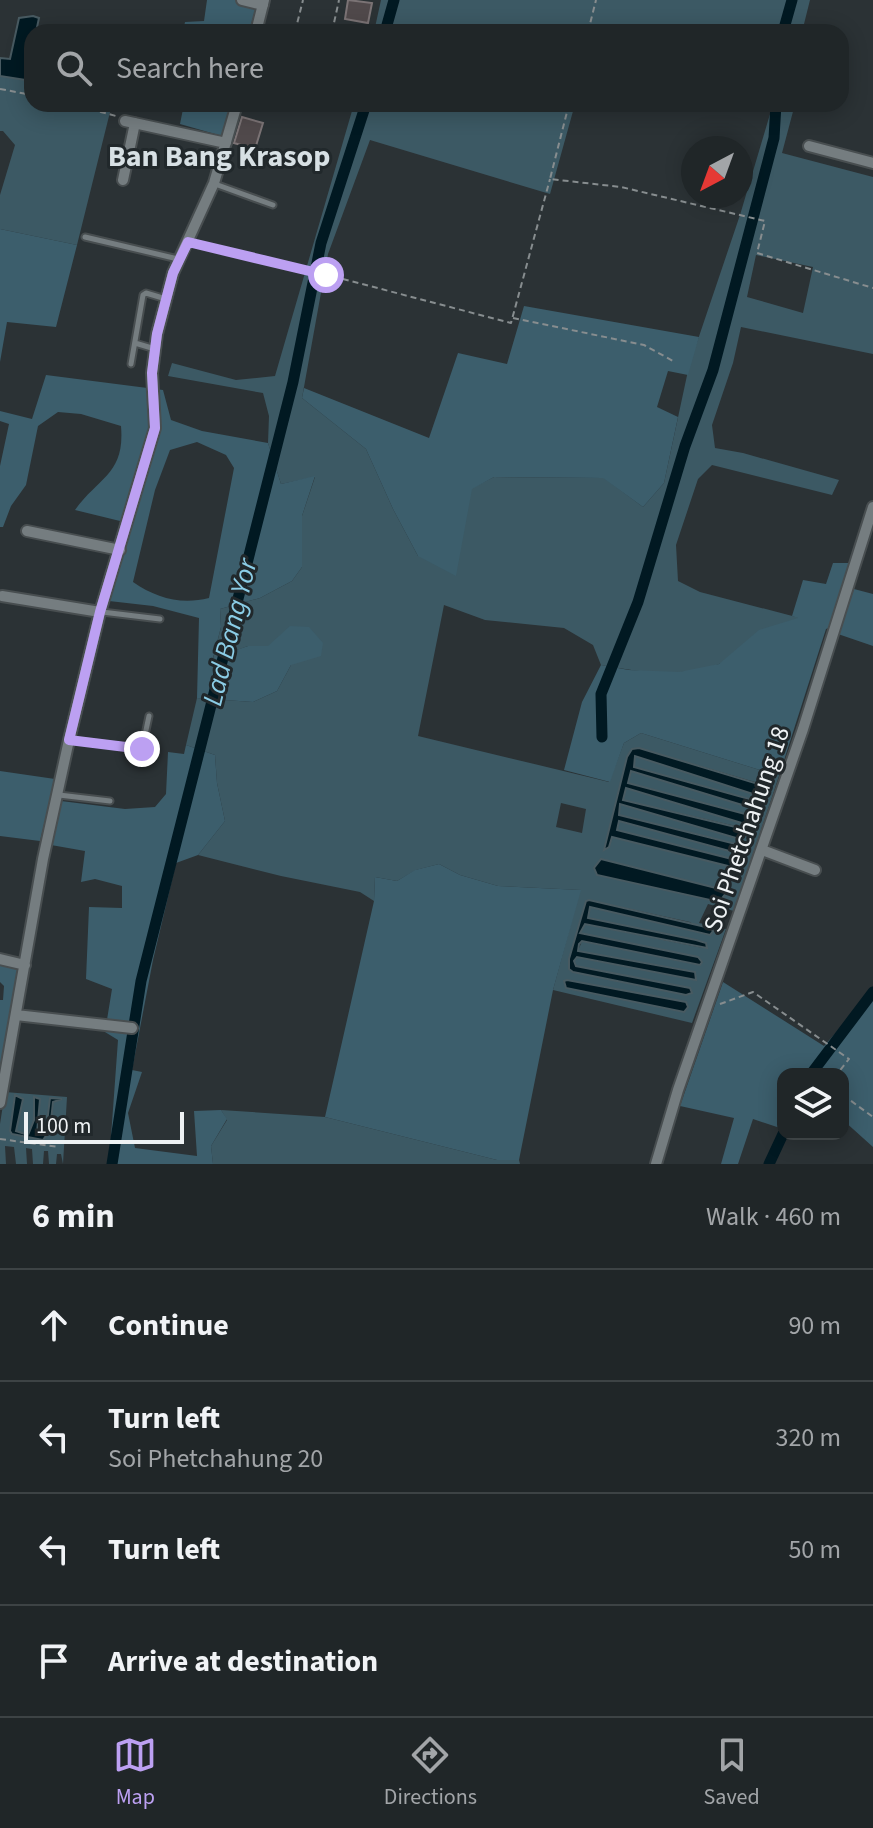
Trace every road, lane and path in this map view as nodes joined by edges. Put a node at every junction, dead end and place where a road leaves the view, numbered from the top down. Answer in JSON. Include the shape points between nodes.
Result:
{"nodes":[{"id":1,"x":242,"y":0,"type":"edge"},
{"id":2,"x":303,"y":0,"type":"edge"},
{"id":3,"x":339,"y":0,"type":"edge"},
{"id":4,"x":596,"y":0,"type":"edge"},
{"id":5,"x":263,"y":2,"type":"edge"},
{"id":6,"x":258,"y":24,"type":"edge"},
{"id":7,"x":297,"y":24,"type":"edge"},
{"id":8,"x":334,"y":24,"type":"edge"},
{"id":9,"x":590,"y":24,"type":"edge"},
{"id":10,"x":0,"y":89,"type":"edge"},
{"id":11,"x":24,"y":94,"type":"edge"},
{"id":12,"x":106,"y":112,"type":"edge"},
{"id":13,"x":235,"y":112,"type":"edge"},
{"id":14,"x":567,"y":112,"type":"edge"},
{"id":15,"x":130,"y":122,"type":"junction"},
{"id":16,"x":226,"y":143,"type":"junction"},
{"id":17,"x":809,"y":146,"type":"dead end"},
{"id":18,"x":873,"y":163,"type":"edge"},
{"id":19,"x":550,"y":179,"type":"junction"},
{"id":20,"x":123,"y":180,"type":"dead end"},
{"id":21,"x":214,"y":183,"type":"junction"},
{"id":22,"x":273,"y":205,"type":"dead end"},
{"id":23,"x":85,"y":237,"type":"dead end"},
{"id":24,"x":188,"y":242,"type":"junction"},
{"id":25,"x":179,"y":259,"type":"junction"},
{"id":26,"x":873,"y":288,"type":"edge"},
{"id":27,"x":166,"y":299,"type":"junction"},
{"id":28,"x":512,"y":318,"type":"junction"},
{"id":29,"x":135,"y":343,"type":"junction"},
{"id":30,"x":155,"y":349,"type":"junction"},
{"id":31,"x":673,"y":361,"type":"dead end"},
{"id":32,"x":131,"y":364,"type":"dead end"},
{"id":33,"x":873,"y":507,"type":"edge"},
{"id":34,"x":27,"y":531,"type":"dead end"},
{"id":35,"x":120,"y":550,"type":"junction"},
{"id":36,"x":2,"y":596,"type":"dead end"},
{"id":37,"x":100,"y":612,"type":"junction"},
{"id":38,"x":160,"y":619,"type":"dead end"},
{"id":39,"x":149,"y":716,"type":"dead end"},
{"id":40,"x":69,"y":740,"type":"junction"},
{"id":41,"x":57,"y":795,"type":"junction"},
{"id":42,"x":110,"y":801,"type":"dead end"},
{"id":43,"x":762,"y":850,"type":"junction"},
{"id":44,"x":815,"y":870,"type":"dead end"},
{"id":45,"x":0,"y":959,"type":"edge"},
{"id":46,"x":25,"y":965,"type":"junction"},
{"id":47,"x":707,"y":1009,"type":"junction"},
{"id":48,"x":16,"y":1015,"type":"junction"},
{"id":49,"x":132,"y":1028,"type":"dead end"},
{"id":50,"x":842,"y":1068,"type":"edge"},
{"id":51,"x":849,"y":1099,"type":"edge"},
{"id":52,"x":0,"y":1103,"type":"edge"},
{"id":53,"x":873,"y":1117,"type":"edge"},
{"id":54,"x":0,"y":1139,"type":"edge"},
{"id":55,"x":59,"y":1147,"type":"dead end"},
{"id":56,"x":656,"y":1164,"type":"edge"}],
"edges":[{"from":1,"to":5,"type":"street"},
{"from":2,"to":7,"type":"path"},
{"from":3,"to":8,"type":"path"},
{"from":4,"to":9,"type":"path"},
{"from":5,"to":6,"type":"street"},
{"from":10,"to":11,"type":"path"},
{"from":12,"to":15,"type":"path"},
{"from":13,"to":16,"type":"street"},
{"from":14,"to":19,"type":"path"},
{"from":15,"to":16,"type":"street"},
{"from":15,"to":20,"type":"street"},
{"from":16,"to":21,"type":"street"},
{"from":17,"to":18,"type":"street"},
{"from":19,"to":26,"type":"path","via":[[621,187],[765,221],[757,253]]},
{"from":19,"to":28,"type":"path"},
{"from":21,"to":22,"type":"lane"},
{"from":21,"to":24,"type":"street"},
{"from":23,"to":25,"type":"lane"},
{"from":24,"to":25,"type":"street"},
{"from":24,"to":28,"type":"path","via":[[511,323]]},
{"from":25,"to":27,"type":"street"},
{"from":27,"to":29,"type":"lane","via":[[143,295]]},
{"from":27,"to":30,"type":"street"},
{"from":28,"to":31,"type":"path","via":[[644,345]]},
{"from":29,"to":30,"type":"lane"},
{"from":29,"to":32,"type":"lane"},
{"from":30,"to":35,"type":"street","via":[[155,428]]},
{"from":33,"to":43,"type":"street","name":"Soi Phetchahung 18"},
{"from":34,"to":35,"type":"street"},
{"from":35,"to":37,"type":"street"},
{"from":36,"to":37,"type":"street"},
{"from":37,"to":38,"type":"lane"},
{"from":37,"to":40,"type":"street"},
{"from":39,"to":40,"type":"lane","via":[[142,749]]},
{"from":40,"to":41,"type":"street"},
{"from":41,"to":42,"type":"lane"},
{"from":41,"to":46,"type":"street"},
{"from":43,"to":44,"type":"street"},
{"from":43,"to":47,"type":"street","name":"Soi Phetchahung 18"},
{"from":45,"to":46,"type":"street"},
{"from":46,"to":48,"type":"street"},
{"from":47,"to":50,"type":"path","via":[[753,992],[849,1059]]},
{"from":47,"to":56,"type":"street","name":"Soi Phetchahung 18"},
{"from":48,"to":49,"type":"street"},
{"from":48,"to":52,"type":"street"},
{"from":51,"to":53,"type":"path"},
{"from":54,"to":55,"type":"path"}]}
